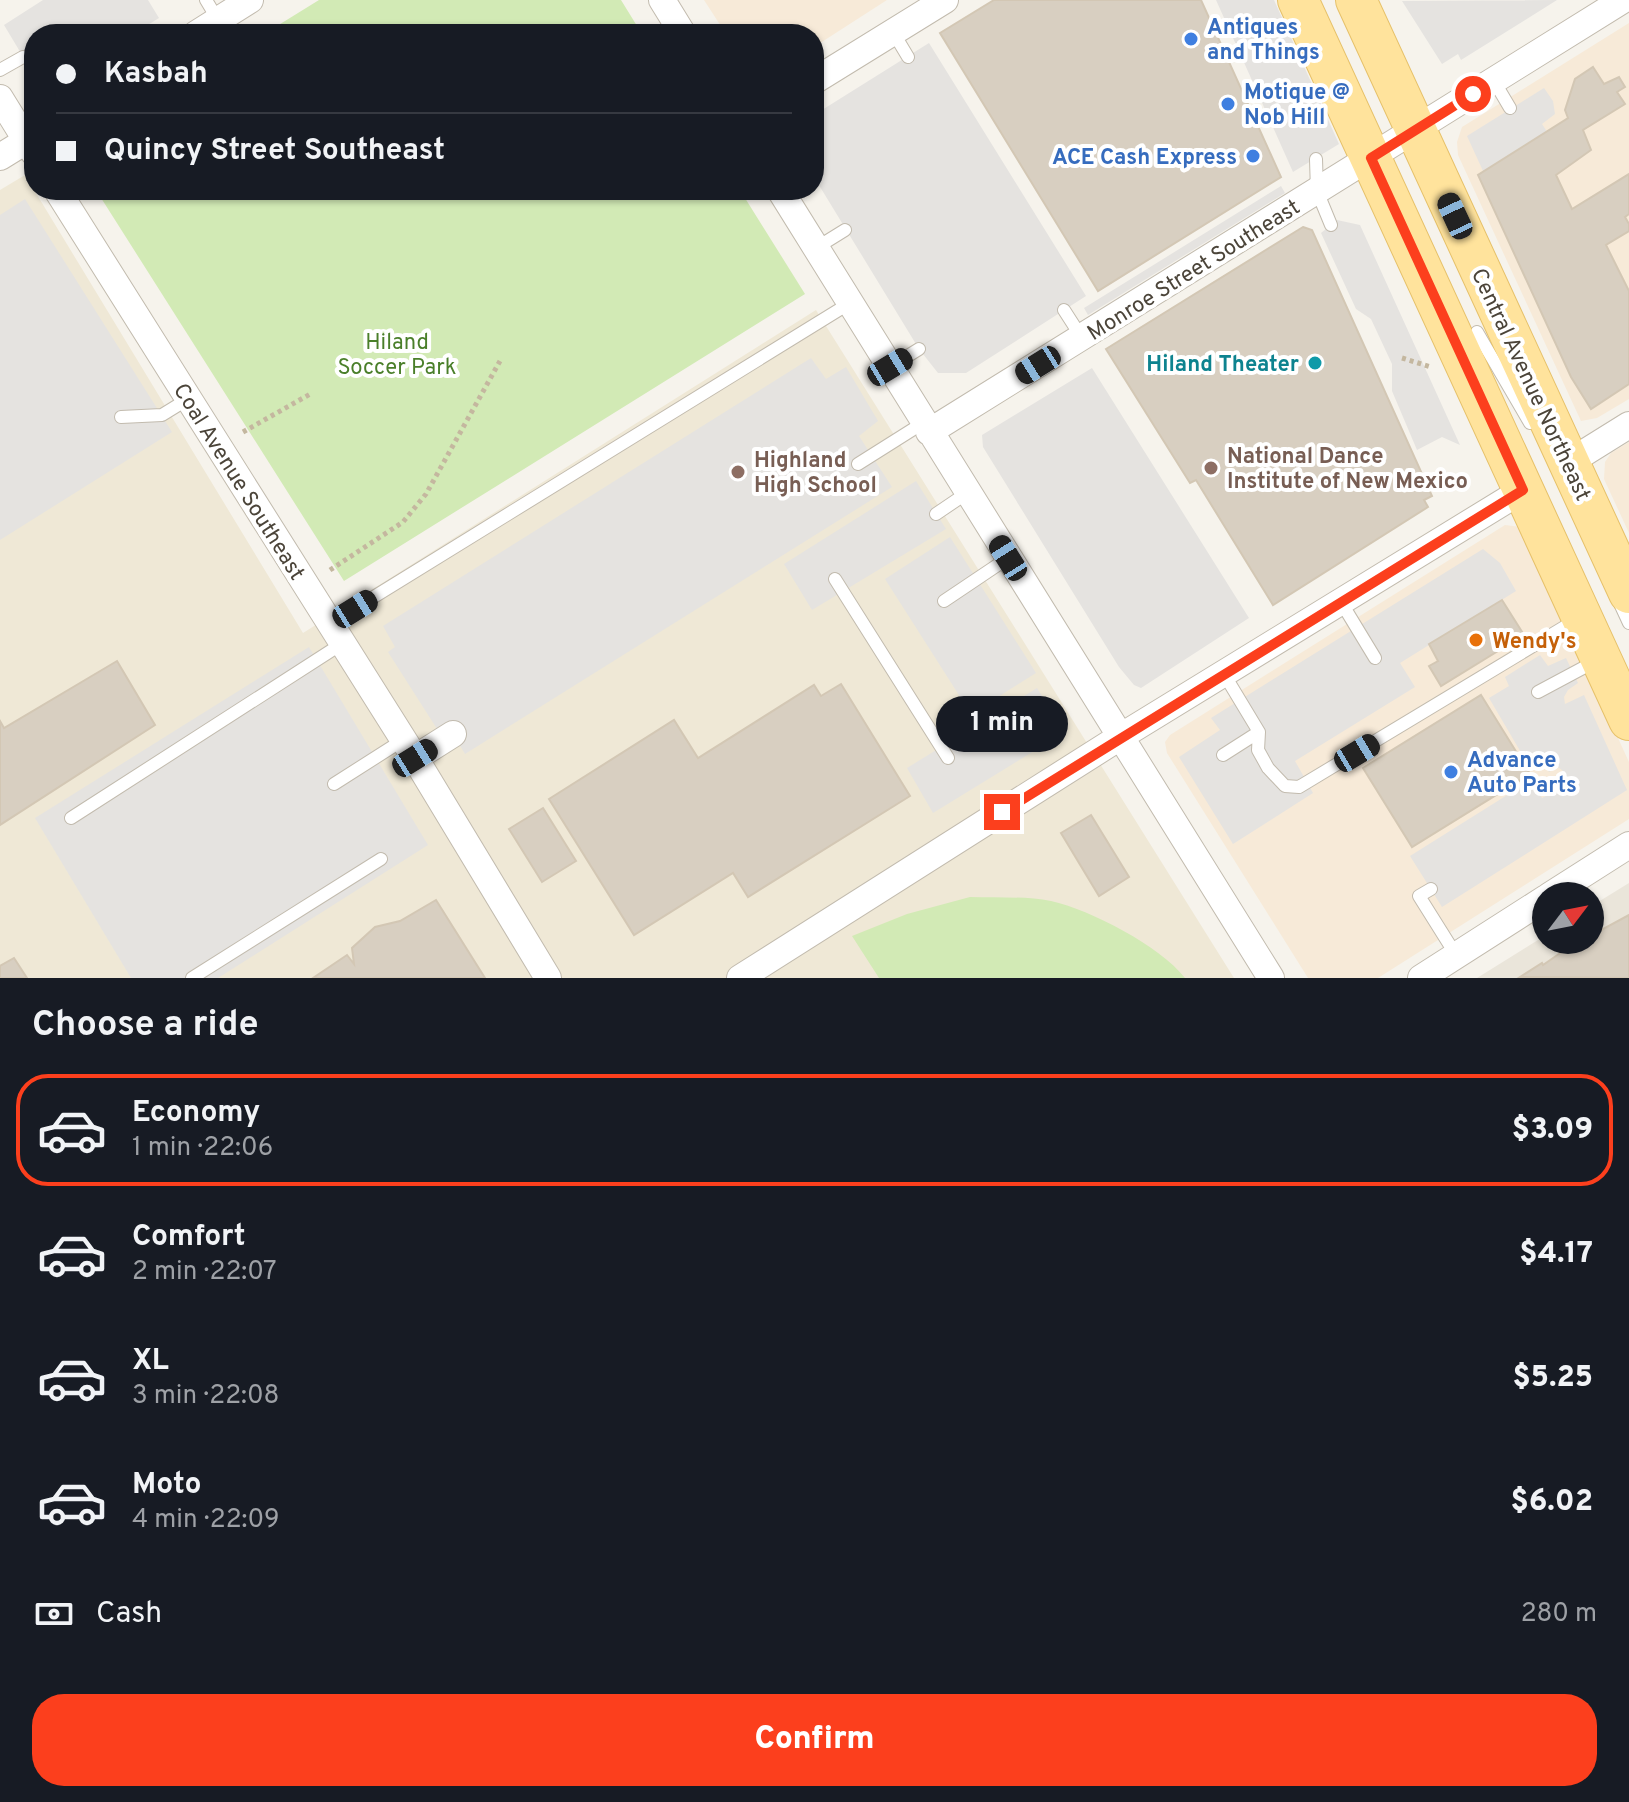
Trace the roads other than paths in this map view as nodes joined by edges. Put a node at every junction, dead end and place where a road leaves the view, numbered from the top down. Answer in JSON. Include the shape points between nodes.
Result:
{"nodes":[{"id":1,"x":250,"y":0,"type":"edge"},
{"id":2,"x":662,"y":0,"type":"edge"},
{"id":3,"x":945,"y":0,"type":"edge"},
{"id":4,"x":1298,"y":0,"type":"edge"},
{"id":5,"x":1356,"y":0,"type":"edge"},
{"id":6,"x":1623,"y":0,"type":"edge"},
{"id":7,"x":207,"y":18,"type":"edge"},
{"id":8,"x":677,"y":24,"type":"edge"},
{"id":9,"x":893,"y":32,"type":"junction"},
{"id":10,"x":23,"y":57,"type":"dead end"},
{"id":11,"x":908,"y":57,"type":"dead end"},
{"id":12,"x":0,"y":70,"type":"edge"},
{"id":13,"x":824,"y":75,"type":"edge"},
{"id":14,"x":1494,"y":81,"type":"junction"},
{"id":15,"x":0,"y":98,"type":"edge"},
{"id":16,"x":1510,"y":108,"type":"dead end"},
{"id":17,"x":1415,"y":130,"type":"junction"},
{"id":18,"x":24,"y":133,"type":"edge"},
{"id":19,"x":24,"y":146,"type":"edge"},
{"id":20,"x":0,"y":157,"type":"edge"},
{"id":21,"x":1371,"y":158,"type":"junction"},
{"id":22,"x":1316,"y":159,"type":"dead end"},
{"id":23,"x":1317,"y":191,"type":"junction"},
{"id":24,"x":63,"y":200,"type":"edge"},
{"id":25,"x":786,"y":200,"type":"edge"},
{"id":26,"x":1331,"y":225,"type":"dead end"},
{"id":27,"x":845,"y":230,"type":"dead end"},
{"id":28,"x":816,"y":248,"type":"junction"},
{"id":29,"x":850,"y":303,"type":"junction"},
{"id":30,"x":1064,"y":310,"type":"dead end"},
{"id":31,"x":1477,"y":332,"type":"dead end"},
{"id":32,"x":1082,"y":338,"type":"junction"},
{"id":33,"x":919,"y":349,"type":"dead end"},
{"id":34,"x":890,"y":367,"type":"junction"},
{"id":35,"x":188,"y":399,"type":"junction"},
{"id":36,"x":121,"y":417,"type":"dead end"},
{"id":37,"x":1629,"y":425,"type":"edge"},
{"id":38,"x":926,"y":428,"type":"junction"},
{"id":39,"x":1555,"y":456,"type":"junction"},
{"id":40,"x":858,"y":464,"type":"dead end"},
{"id":41,"x":1523,"y":490,"type":"junction"},
{"id":42,"x":967,"y":493,"type":"junction"},
{"id":43,"x":936,"y":514,"type":"dead end"},
{"id":44,"x":1008,"y":558,"type":"junction"},
{"id":45,"x":835,"y":579,"type":"dead end"},
{"id":46,"x":1629,"y":593,"type":"edge"},
{"id":47,"x":944,"y":601,"type":"dead end"},
{"id":48,"x":1341,"y":602,"type":"junction"},
{"id":49,"x":1581,"y":616,"type":"junction"},
{"id":50,"x":1629,"y":623,"type":"edge"},
{"id":51,"x":337,"y":634,"type":"junction"},
{"id":52,"x":1375,"y":658,"type":"dead end"},
{"id":53,"x":1601,"y":659,"type":"junction"},
{"id":54,"x":1224,"y":674,"type":"junction"},
{"id":55,"x":1538,"y":692,"type":"dead end"},
{"id":56,"x":1629,"y":720,"type":"edge"},
{"id":57,"x":1259,"y":732,"type":"junction"},
{"id":58,"x":453,"y":734,"type":"dead end"},
{"id":59,"x":1120,"y":737,"type":"junction"},
{"id":60,"x":409,"y":749,"type":"junction"},
{"id":61,"x":1223,"y":755,"type":"dead end"},
{"id":62,"x":948,"y":758,"type":"dead end"},
{"id":63,"x":334,"y":784,"type":"dead end"},
{"id":64,"x":71,"y":818,"type":"dead end"},
{"id":65,"x":1629,"y":845,"type":"edge"},
{"id":66,"x":381,"y":859,"type":"dead end"},
{"id":67,"x":1571,"y":882,"type":"edge"},
{"id":68,"x":1431,"y":889,"type":"dead end"},
{"id":69,"x":1532,"y":907,"type":"edge"},
{"id":70,"x":1456,"y":955,"type":"junction"},
{"id":71,"x":767,"y":971,"type":"edge"},
{"id":72,"x":192,"y":978,"type":"edge"},
{"id":73,"x":548,"y":978,"type":"edge"},
{"id":74,"x":740,"y":978,"type":"edge"},
{"id":75,"x":1271,"y":978,"type":"edge"},
{"id":76,"x":1421,"y":978,"type":"edge"}],
"edges":[{"from":1,"to":7,"type":"street"},
{"from":2,"to":8,"type":"street"},
{"from":3,"to":9,"type":"street"},
{"from":4,"to":21,"type":"main road"},
{"from":5,"to":17,"type":"main road","name":"Central Avenue Northeast"},
{"from":6,"to":14,"type":"street","name":"Monroe Street Southeast"},
{"from":9,"to":11,"type":"lane"},
{"from":9,"to":13,"type":"street"},
{"from":10,"to":12,"type":"lane"},
{"from":14,"to":16,"type":"lane"},
{"from":14,"to":17,"type":"street","name":"Monroe Street Southeast"},
{"from":15,"to":18,"type":"street"},
{"from":17,"to":21,"type":"street","name":"Monroe Street Southeast"},
{"from":17,"to":39,"type":"main road","name":"Central Avenue Northeast"},
{"from":19,"to":20,"type":"street"},
{"from":21,"to":23,"type":"street","name":"Monroe Street Southeast"},
{"from":21,"to":41,"type":"main road"},
{"from":22,"to":23,"type":"lane"},
{"from":23,"to":26,"type":"lane"},
{"from":23,"to":32,"type":"street","name":"Monroe Street Southeast"},
{"from":24,"to":35,"type":"street","name":"Coal Avenue Southeast"},
{"from":25,"to":28,"type":"street"},
{"from":27,"to":28,"type":"lane"},
{"from":28,"to":29,"type":"street"},
{"from":29,"to":34,"type":"street"},
{"from":29,"to":51,"type":"lane"},
{"from":30,"to":32,"type":"lane"},
{"from":31,"to":39,"type":"lane","name":"Central Avenue Northeast"},
{"from":32,"to":38,"type":"street","name":"Monroe Street Southeast"},
{"from":33,"to":34,"type":"lane"},
{"from":34,"to":38,"type":"street"},
{"from":35,"to":36,"type":"lane","via":[[162,415]]},
{"from":35,"to":51,"type":"street","name":"Coal Avenue Southeast"},
{"from":37,"to":39,"type":"street"},
{"from":38,"to":40,"type":"lane"},
{"from":38,"to":42,"type":"street"},
{"from":39,"to":46,"type":"main road","name":"Central Avenue Northeast"},
{"from":39,"to":50,"type":"lane","name":"Central Avenue Northeast"},
{"from":41,"to":48,"type":"street"},
{"from":41,"to":49,"type":"main road"},
{"from":42,"to":43,"type":"lane"},
{"from":42,"to":44,"type":"street"},
{"from":44,"to":47,"type":"lane"},
{"from":44,"to":59,"type":"street"},
{"from":45,"to":62,"type":"lane"},
{"from":48,"to":52,"type":"lane"},
{"from":48,"to":54,"type":"street"},
{"from":49,"to":53,"type":"main road"},
{"from":49,"to":57,"type":"lane","via":[[1299,787],[1285,786],[1268,768],[1258,750]]},
{"from":51,"to":60,"type":"street","name":"Coal Avenue Southeast"},
{"from":51,"to":64,"type":"lane"},
{"from":53,"to":55,"type":"lane"},
{"from":53,"to":56,"type":"main road"},
{"from":54,"to":57,"type":"lane"},
{"from":54,"to":59,"type":"street"},
{"from":57,"to":61,"type":"lane"},
{"from":58,"to":60,"type":"street"},
{"from":59,"to":71,"type":"street"},
{"from":59,"to":75,"type":"street"},
{"from":60,"to":63,"type":"lane"},
{"from":60,"to":73,"type":"street","name":"Coal Avenue Southeast"},
{"from":65,"to":67,"type":"street"},
{"from":66,"to":72,"type":"lane"},
{"from":68,"to":70,"type":"lane","via":[[1419,896]]},
{"from":69,"to":70,"type":"street"},
{"from":70,"to":76,"type":"street"},
{"from":71,"to":74,"type":"street"}]}
